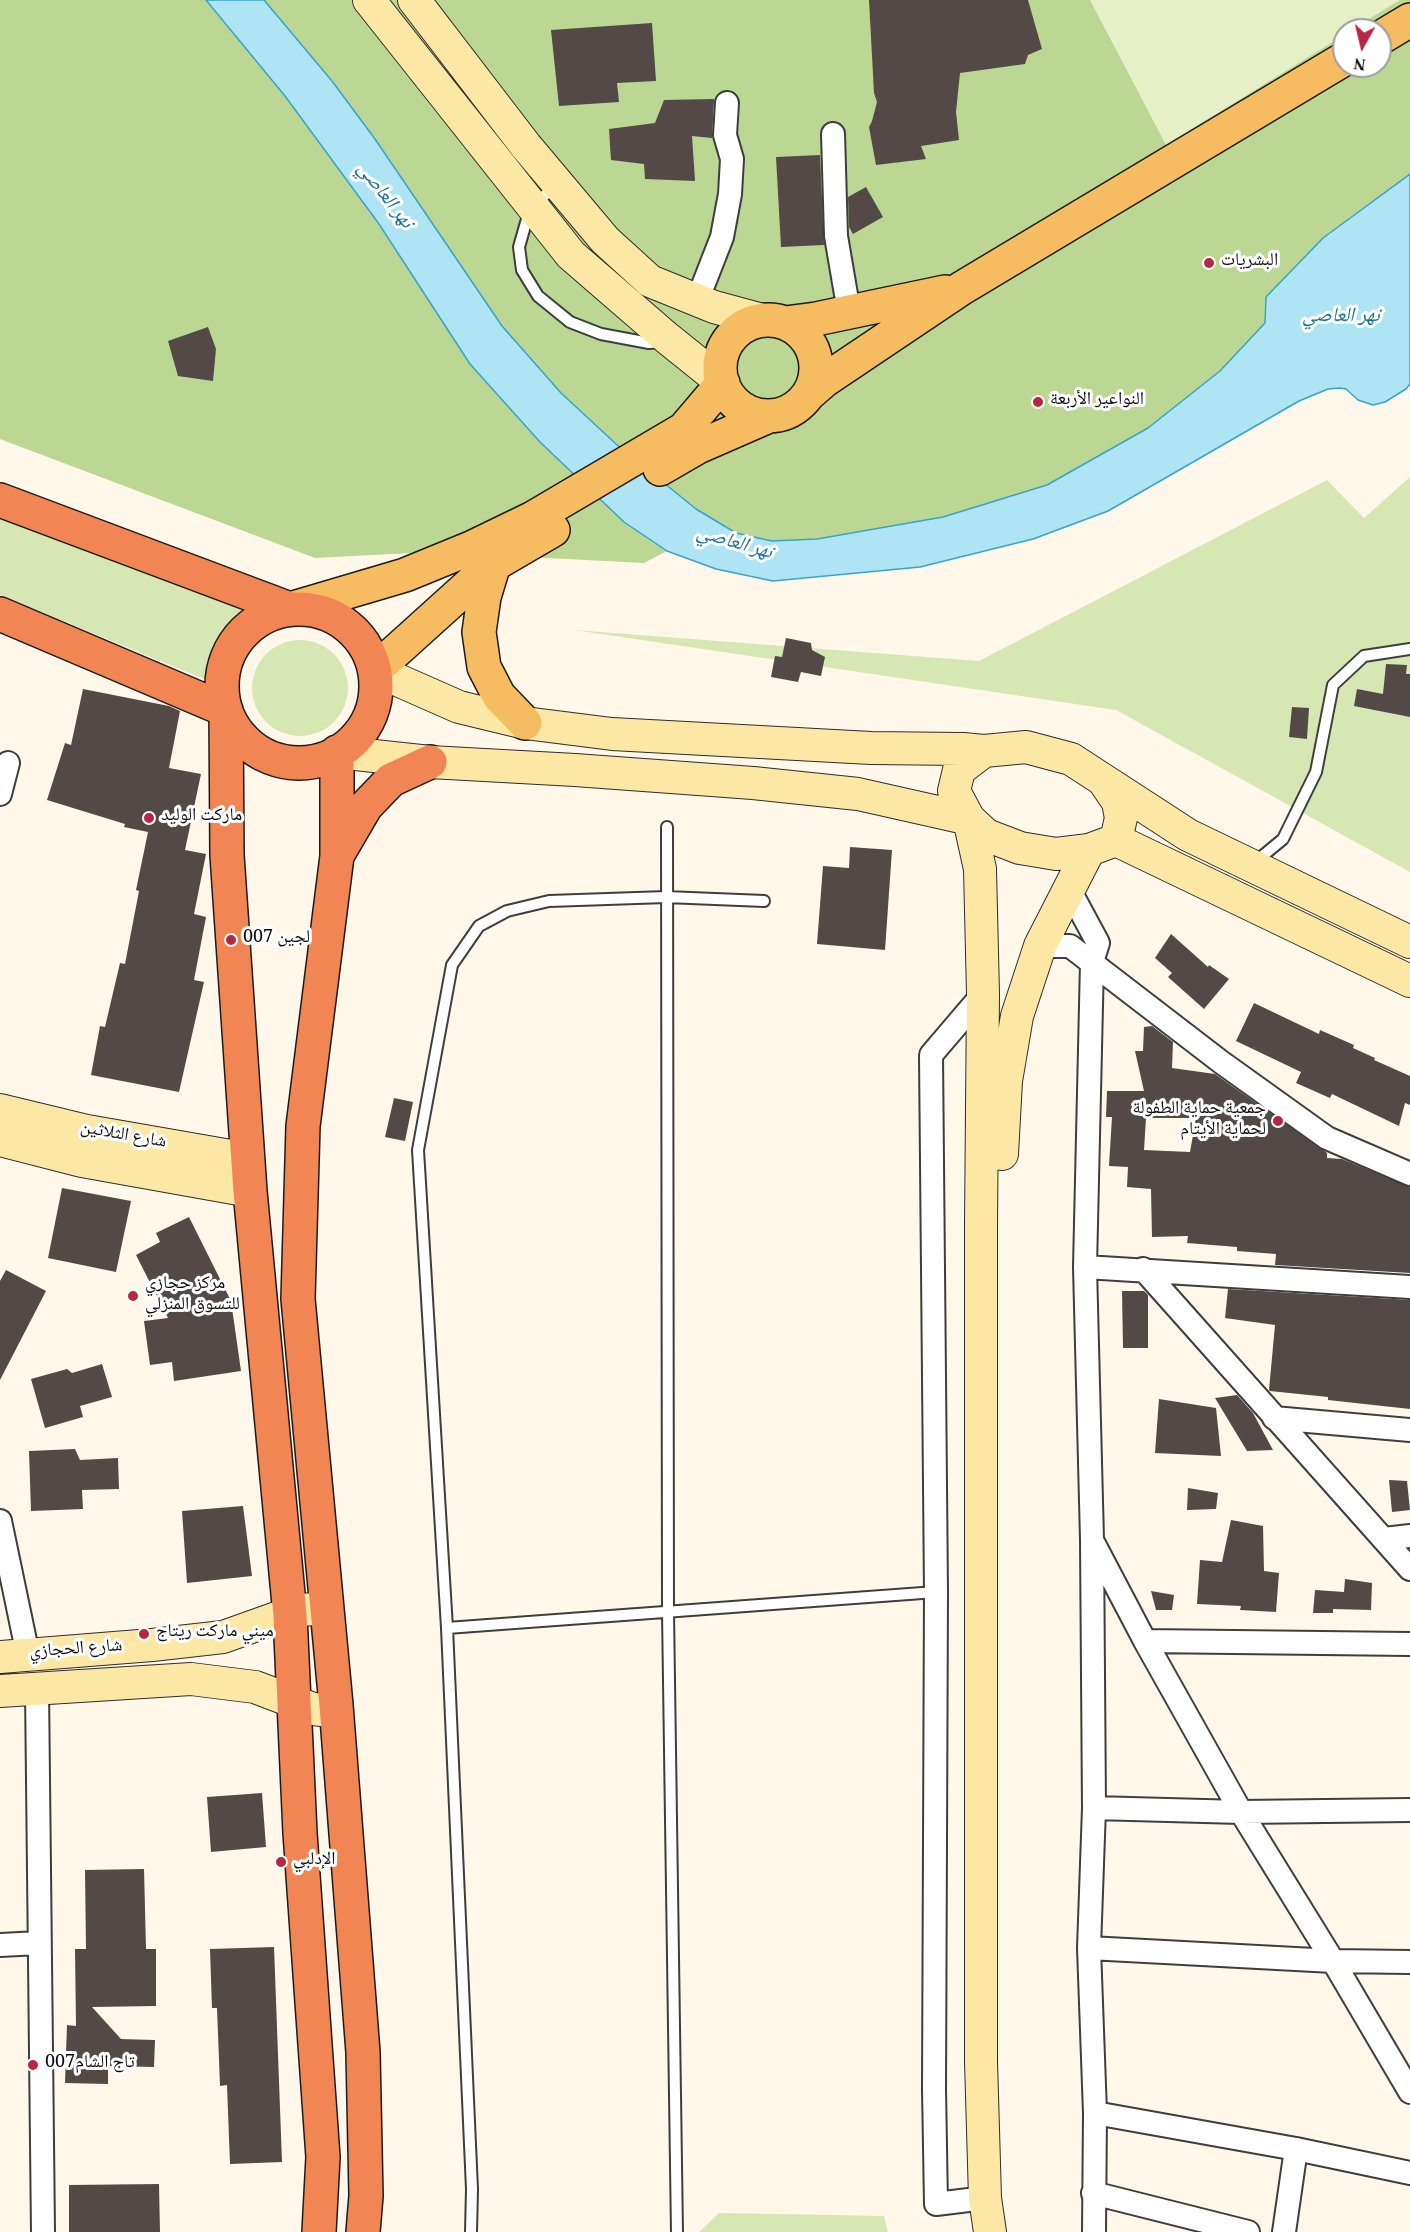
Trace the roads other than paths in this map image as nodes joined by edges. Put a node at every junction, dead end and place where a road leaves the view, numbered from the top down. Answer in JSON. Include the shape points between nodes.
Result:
{"nodes":[{"id":1,"x":369,"y":0,"type":"edge"},
{"id":2,"x":414,"y":0,"type":"edge"},
{"id":3,"x":1410,"y":20,"type":"edge"},
{"id":4,"x":1392,"y":31,"type":"edge"},
{"id":5,"x":1332,"y":67,"type":"edge"},
{"id":6,"x":727,"y":103,"type":"dead end"},
{"id":7,"x":833,"y":134,"type":"dead end"},
{"id":8,"x":557,"y":182,"type":"junction"},
{"id":9,"x":533,"y":207,"type":"junction"},
{"id":10,"x":962,"y":288,"type":"junction"},
{"id":11,"x":697,"y":300,"type":"junction"},
{"id":12,"x":849,"y":312,"type":"junction"},
{"id":13,"x":774,"y":321,"type":"junction"},
{"id":14,"x":671,"y":342,"type":"junction"},
{"id":15,"x":723,"y":383,"type":"junction"},
{"id":16,"x":810,"y":393,"type":"junction"},
{"id":17,"x":769,"y":416,"type":"junction"},
{"id":18,"x":691,"y":438,"type":"junction"},
{"id":19,"x":0,"y":500,"type":"edge"},
{"id":20,"x":552,"y":519,"type":"junction"},
{"id":21,"x":494,"y":564,"type":"junction"},
{"id":22,"x":290,"y":609,"type":"junction"},
{"id":23,"x":0,"y":614,"type":"edge"},
{"id":24,"x":1410,"y":649,"type":"edge"},
{"id":25,"x":375,"y":670,"type":"junction"},
{"id":26,"x":226,"y":710,"type":"junction"},
{"id":27,"x":525,"y":723,"type":"junction"},
{"id":28,"x":984,"y":751,"type":"junction"},
{"id":29,"x":337,"y":752,"type":"junction"},
{"id":30,"x":430,"y":762,"type":"junction"},
{"id":31,"x":8,"y":763,"type":"dead end"},
{"id":32,"x":1103,"y":780,"type":"junction"},
{"id":33,"x":0,"y":794,"type":"edge"},
{"id":34,"x":969,"y":819,"type":"junction"},
{"id":35,"x":667,"y":827,"type":"dead end"},
{"id":36,"x":1102,"y":845,"type":"junction"},
{"id":37,"x":337,"y":856,"type":"junction"},
{"id":38,"x":1250,"y":866,"type":"junction"},
{"id":39,"x":1070,"y":891,"type":"junction"},
{"id":40,"x":666,"y":897,"type":"junction"},
{"id":41,"x":764,"y":901,"type":"dead end"},
{"id":42,"x":1410,"y":942,"type":"edge"},
{"id":43,"x":1040,"y":946,"type":"junction"},
{"id":44,"x":1092,"y":962,"type":"junction"},
{"id":45,"x":1410,"y":981,"type":"edge"},
{"id":46,"x":983,"y":994,"type":"junction"},
{"id":47,"x":0,"y":1110,"type":"edge"},
{"id":48,"x":0,"y":1140,"type":"edge"},
{"id":49,"x":248,"y":1159,"type":"junction"},
{"id":50,"x":1410,"y":1174,"type":"edge"},
{"id":51,"x":250,"y":1191,"type":"junction"},
{"id":52,"x":1085,"y":1267,"type":"junction"},
{"id":53,"x":1143,"y":1269,"type":"junction"},
{"id":54,"x":1410,"y":1287,"type":"edge"},
{"id":55,"x":1274,"y":1418,"type":"junction"},
{"id":56,"x":1410,"y":1430,"type":"edge"},
{"id":57,"x":0,"y":1521,"type":"edge"},
{"id":58,"x":1410,"y":1536,"type":"edge"},
{"id":59,"x":1384,"y":1539,"type":"junction"},
{"id":60,"x":1092,"y":1540,"type":"junction"},
{"id":61,"x":1410,"y":1569,"type":"edge"},
{"id":62,"x":936,"y":1592,"type":"junction"},
{"id":63,"x":668,"y":1612,"type":"junction"},
{"id":64,"x":327,"y":1613,"type":"junction"},
{"id":65,"x":290,"y":1615,"type":"junction"},
{"id":66,"x":447,"y":1628,"type":"junction"},
{"id":67,"x":1144,"y":1641,"type":"junction"},
{"id":68,"x":1410,"y":1644,"type":"edge"},
{"id":69,"x":14,"y":1656,"type":"edge"},
{"id":70,"x":37,"y":1689,"type":"junction"},
{"id":71,"x":0,"y":1691,"type":"edge"},
{"id":72,"x":292,"y":1700,"type":"junction"},
{"id":73,"x":336,"y":1705,"type":"junction"},
{"id":74,"x":1094,"y":1808,"type":"junction"},
{"id":75,"x":1410,"y":1810,"type":"edge"},
{"id":76,"x":1241,"y":1812,"type":"junction"},
{"id":77,"x":39,"y":1943,"type":"junction"},
{"id":78,"x":0,"y":1945,"type":"edge"},
{"id":79,"x":1089,"y":1948,"type":"junction"},
{"id":80,"x":1333,"y":1961,"type":"junction"},
{"id":81,"x":1410,"y":1962,"type":"edge"},
{"id":82,"x":1410,"y":2092,"type":"edge"},
{"id":83,"x":1095,"y":2113,"type":"junction"},
{"id":84,"x":1296,"y":2149,"type":"junction"},
{"id":85,"x":1410,"y":2173,"type":"edge"},
{"id":86,"x":1093,"y":2193,"type":"junction"},
{"id":87,"x":985,"y":2198,"type":"junction"},
{"id":88,"x":43,"y":2232,"type":"edge"},
{"id":89,"x":319,"y":2232,"type":"edge"},
{"id":90,"x":363,"y":2232,"type":"edge"},
{"id":91,"x":471,"y":2232,"type":"edge"},
{"id":92,"x":677,"y":2232,"type":"edge"},
{"id":93,"x":990,"y":2232,"type":"edge"},
{"id":94,"x":1004,"y":2232,"type":"edge"},
{"id":95,"x":1094,"y":2232,"type":"edge"},
{"id":96,"x":1248,"y":2232,"type":"edge"},
{"id":97,"x":1284,"y":2232,"type":"edge"}],
"edges":[{"from":1,"to":9,"type":"main road"},
{"from":2,"to":8,"type":"main road"},
{"from":3,"to":4,"type":"main road"},
{"from":5,"to":10,"type":"main road"},
{"from":6,"to":11,"type":"street","via":[[725,135],[732,159],[730,194],[722,237]]},
{"from":7,"to":12,"type":"street","via":[[836,236]]},
{"from":8,"to":9,"type":"lane"},
{"from":8,"to":11,"type":"main road","via":[[605,240],[650,281]]},
{"from":9,"to":14,"type":"main road","via":[[571,255]]},
{"from":9,"to":14,"type":"lane","via":[[519,247],[522,270],[538,296],[570,322],[601,334],[649,343]]},
{"from":10,"to":12,"type":"main road"},
{"from":10,"to":16,"type":"main road"},
{"from":11,"to":13,"type":"main road"},
{"from":12,"to":13,"type":"main road"},
{"from":13,"to":15,"type":"main road","via":[[740,329],[731,338],[721,360]]},
{"from":13,"to":16,"type":"main road","via":[[796,329],[812,347],[817,370]]},
{"from":14,"to":15,"type":"main road"},
{"from":15,"to":17,"type":"main road","via":[[736,403]]},
{"from":15,"to":18,"type":"main road"},
{"from":16,"to":17,"type":"main road","via":[[792,410]]},
{"from":17,"to":18,"type":"main road"},
{"from":18,"to":20,"type":"main road"},
{"from":19,"to":22,"type":"highway"},
{"from":20,"to":21,"type":"main road"},
{"from":20,"to":22,"type":"main road","via":[[405,575]]},
{"from":21,"to":25,"type":"main road"},
{"from":21,"to":27,"type":"main road","via":[[479,632],[484,667],[499,696]]},
{"from":22,"to":25,"type":"highway","via":[[326,614],[343,623],[358,636]]},
{"from":22,"to":26,"type":"highway","via":[[269,614],[238,638],[223,672]]},
{"from":23,"to":26,"type":"highway"},
{"from":24,"to":38,"type":"lane","via":[[1364,656],[1333,685],[1316,772],[1283,839]]},
{"from":25,"to":27,"type":"main road","via":[[459,706]]},
{"from":25,"to":29,"type":"highway","via":[[373,708],[365,726]]},
{"from":26,"to":29,"type":"highway","via":[[247,742],[272,757],[300,762],[319,760]]},
{"from":26,"to":49,"type":"highway","via":[[227,855]]},
{"from":27,"to":28,"type":"main road","via":[[612,734]]},
{"from":28,"to":32,"type":"main road","via":[[1026,747],[1071,759]]},
{"from":28,"to":34,"type":"main road","via":[[959,770],[954,791]]},
{"from":29,"to":30,"type":"main road"},
{"from":29,"to":37,"type":"highway"},
{"from":30,"to":34,"type":"main road","via":[[858,794]]},
{"from":30,"to":37,"type":"highway","via":[[391,780],[366,806]]},
{"from":31,"to":33,"type":"street"},
{"from":32,"to":36,"type":"main road","via":[[1118,802],[1121,818]]},
{"from":32,"to":38,"type":"main road","via":[[1188,835]]},
{"from":34,"to":36,"type":"main road","via":[[986,835],[1020,848],[1056,854]]},
{"from":34,"to":46,"type":"main road","via":[[980,869]]},
{"from":35,"to":40,"type":"lane"},
{"from":36,"to":39,"type":"main road"},
{"from":36,"to":45,"type":"main road"},
{"from":37,"to":64,"type":"highway","via":[[303,1126],[298,1299]]},
{"from":38,"to":42,"type":"main road"},
{"from":39,"to":43,"type":"main road"},
{"from":39,"to":44,"type":"street","via":[[1098,943]]},
{"from":40,"to":41,"type":"lane"},
{"from":40,"to":63,"type":"lane"},
{"from":40,"to":66,"type":"lane","via":[[549,900],[507,911],[479,926],[452,965],[418,1150]]},
{"from":43,"to":44,"type":"street","via":[[1070,946]]},
{"from":43,"to":94,"type":"main road","via":[[1017,1016],[1006,1081],[1000,1173],[999,2178]]},
{"from":44,"to":50,"type":"street","via":[[1221,1062],[1328,1138]]},
{"from":44,"to":52,"type":"street"},
{"from":46,"to":62,"type":"street","via":[[930,1055]]},
{"from":46,"to":87,"type":"main road","via":[[981,2037]]},
{"from":47,"to":49,"type":"main road","name":"شارع الثلاثين","via":[[87,1131]]},
{"from":48,"to":51,"type":"main road","via":[[82,1161]]},
{"from":49,"to":51,"type":"highway"},
{"from":51,"to":65,"type":"highway"},
{"from":52,"to":53,"type":"street"},
{"from":52,"to":60,"type":"street"},
{"from":53,"to":54,"type":"street"},
{"from":53,"to":55,"type":"street"},
{"from":55,"to":56,"type":"street"},
{"from":55,"to":59,"type":"street"},
{"from":57,"to":69,"type":"street"},
{"from":58,"to":59,"type":"street"},
{"from":59,"to":61,"type":"street"},
{"from":60,"to":67,"type":"street"},
{"from":60,"to":74,"type":"street"},
{"from":62,"to":63,"type":"lane"},
{"from":62,"to":87,"type":"street","via":[[936,2204]]},
{"from":63,"to":66,"type":"lane"},
{"from":63,"to":92,"type":"lane"},
{"from":64,"to":65,"type":"main road","name":"شارع الحجازي","via":[[306,1609]]},
{"from":64,"to":73,"type":"highway"},
{"from":65,"to":69,"type":"main road","name":"شارع الحجازي","via":[[223,1637]]},
{"from":65,"to":72,"type":"highway"},
{"from":66,"to":91,"type":"lane"},
{"from":67,"to":68,"type":"street"},
{"from":67,"to":76,"type":"street"},
{"from":70,"to":71,"type":"main road"},
{"from":70,"to":72,"type":"main road","via":[[191,1679],[255,1687]]},
{"from":70,"to":77,"type":"street"},
{"from":72,"to":73,"type":"main road","via":[[313,1709]]},
{"from":72,"to":89,"type":"highway","via":[[323,2157]]},
{"from":73,"to":90,"type":"highway","via":[[363,2052]]},
{"from":74,"to":76,"type":"street"},
{"from":74,"to":79,"type":"street"},
{"from":75,"to":76,"type":"street"},
{"from":76,"to":80,"type":"street"},
{"from":77,"to":78,"type":"street"},
{"from":77,"to":88,"type":"street"},
{"from":79,"to":80,"type":"street"},
{"from":79,"to":83,"type":"street"},
{"from":80,"to":81,"type":"street"},
{"from":80,"to":82,"type":"street"},
{"from":83,"to":84,"type":"street"},
{"from":83,"to":86,"type":"street"},
{"from":84,"to":85,"type":"street"},
{"from":84,"to":97,"type":"street"},
{"from":86,"to":95,"type":"street"},
{"from":86,"to":96,"type":"street"},
{"from":87,"to":93,"type":"main road"}]}
